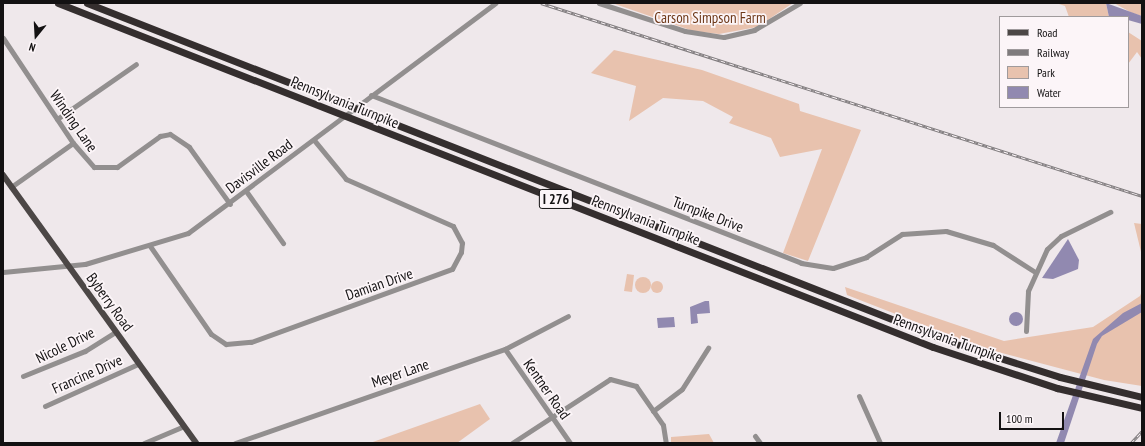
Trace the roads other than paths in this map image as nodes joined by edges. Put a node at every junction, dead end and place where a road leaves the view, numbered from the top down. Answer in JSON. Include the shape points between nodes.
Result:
{"nodes":[{"id":1,"x":58,"y":3,"type":"edge"},
{"id":2,"x":87,"y":3,"type":"edge"},
{"id":3,"x":495,"y":3,"type":"edge"},
{"id":4,"x":599,"y":3,"type":"edge"},
{"id":5,"x":800,"y":3,"type":"edge"},
{"id":6,"x":3,"y":38,"type":"edge"},
{"id":7,"x":136,"y":64,"type":"dead end"},
{"id":8,"x":371,"y":95,"type":"junction"},
{"id":9,"x":57,"y":119,"type":"junction"},
{"id":10,"x":314,"y":140,"type":"junction"},
{"id":11,"x":73,"y":143,"type":"junction"},
{"id":12,"x":3,"y":174,"type":"edge"},
{"id":13,"x":11,"y":186,"type":"junction"},
{"id":14,"x":246,"y":191,"type":"junction"},
{"id":15,"x":230,"y":204,"type":"junction"},
{"id":16,"x":1110,"y":212,"type":"dead end"},
{"id":17,"x":283,"y":243,"type":"dead end"},
{"id":18,"x":150,"y":246,"type":"junction"},
{"id":19,"x":68,"y":267,"type":"junction"},
{"id":20,"x":3,"y":272,"type":"edge"},
{"id":21,"x":1035,"y":272,"type":"junction"},
{"id":22,"x":568,"y":316,"type":"dead end"},
{"id":23,"x":1026,"y":331,"type":"dead end"},
{"id":24,"x":115,"y":332,"type":"junction"},
{"id":25,"x":708,"y":348,"type":"dead end"},
{"id":26,"x":505,"y":349,"type":"junction"},
{"id":27,"x":138,"y":364,"type":"junction"},
{"id":28,"x":23,"y":376,"type":"dead end"},
{"id":29,"x":859,"y":396,"type":"dead end"},
{"id":30,"x":1142,"y":397,"type":"edge"},
{"id":31,"x":45,"y":406,"type":"dead end"},
{"id":32,"x":1142,"y":408,"type":"edge"},
{"id":33,"x":653,"y":411,"type":"junction"},
{"id":34,"x":552,"y":417,"type":"junction"},
{"id":35,"x":184,"y":426,"type":"junction"},
{"id":36,"x":755,"y":436,"type":"dead end"},
{"id":37,"x":144,"y":443,"type":"edge"},
{"id":38,"x":196,"y":443,"type":"edge"},
{"id":39,"x":235,"y":443,"type":"edge"},
{"id":40,"x":512,"y":443,"type":"edge"},
{"id":41,"x":570,"y":443,"type":"edge"},
{"id":42,"x":666,"y":443,"type":"edge"},
{"id":43,"x":760,"y":443,"type":"edge"},
{"id":44,"x":880,"y":443,"type":"edge"}],
"edges":[{"from":1,"to":32,"type":"highway","name":"Pennsylvania Turnpike","number":"I 276","via":[[879,326],[1057,388]]},
{"from":2,"to":30,"type":"highway","name":"Pennsylvania Turnpike","number":"I 276","via":[[953,343],[1060,377]]},
{"from":3,"to":8,"type":"street","name":"Davisville Road"},
{"from":4,"to":5,"type":"street","via":[[685,31],[724,37],[754,30]]},
{"from":6,"to":9,"type":"street","name":"Winding Lane"},
{"from":7,"to":9,"type":"street"},
{"from":8,"to":10,"type":"street","name":"Davisville Road"},
{"from":8,"to":21,"type":"street","name":"Turnpike Drive","via":[[801,263],[833,268],[866,257],[902,234],[946,231],[993,245]]},
{"from":9,"to":11,"type":"street","name":"Winding Lane"},
{"from":10,"to":14,"type":"street","name":"Davisville Road"},
{"from":10,"to":18,"type":"street","name":"Damian Drive","via":[[346,179],[453,226],[462,243],[461,252],[452,269],[251,342],[226,344],[211,334]]},
{"from":11,"to":13,"type":"street"},
{"from":11,"to":15,"type":"street","name":"Winding Lane","via":[[94,167],[108,169],[117,167],[160,136],[170,134],[189,148]]},
{"from":12,"to":13,"type":"main road","name":"Byberry Road"},
{"from":13,"to":19,"type":"main road","name":"Byberry Road"},
{"from":14,"to":15,"type":"street","name":"Davisville Road"},
{"from":14,"to":17,"type":"street"},
{"from":15,"to":18,"type":"street","name":"Davisville Road","via":[[188,233]]},
{"from":16,"to":21,"type":"street","via":[[1061,236],[1047,249]]},
{"from":18,"to":19,"type":"street","name":"Davisville Road"},
{"from":19,"to":20,"type":"street","name":"Davisville Road"},
{"from":19,"to":24,"type":"main road","name":"Byberry Road"},
{"from":21,"to":23,"type":"street","via":[[1028,291]]},
{"from":22,"to":26,"type":"street","name":"Meyer Lane"},
{"from":24,"to":27,"type":"main road","name":"Byberry Road"},
{"from":24,"to":28,"type":"street","name":"Nicole Drive","via":[[85,352]]},
{"from":25,"to":33,"type":"street","via":[[682,389]]},
{"from":26,"to":34,"type":"street","name":"Kentner Road"},
{"from":26,"to":39,"type":"street","name":"Meyer Lane"},
{"from":27,"to":31,"type":"street","name":"Francine Drive"},
{"from":27,"to":35,"type":"main road","name":"Byberry Road"},
{"from":29,"to":44,"type":"street"},
{"from":33,"to":34,"type":"street","via":[[636,386],[610,379]]},
{"from":33,"to":42,"type":"street","via":[[666,432]]},
{"from":34,"to":40,"type":"street"},
{"from":34,"to":41,"type":"street","name":"Kentner Road"},
{"from":35,"to":37,"type":"street"},
{"from":35,"to":38,"type":"main road","name":"Byberry Road"},
{"from":36,"to":43,"type":"street"}]}
